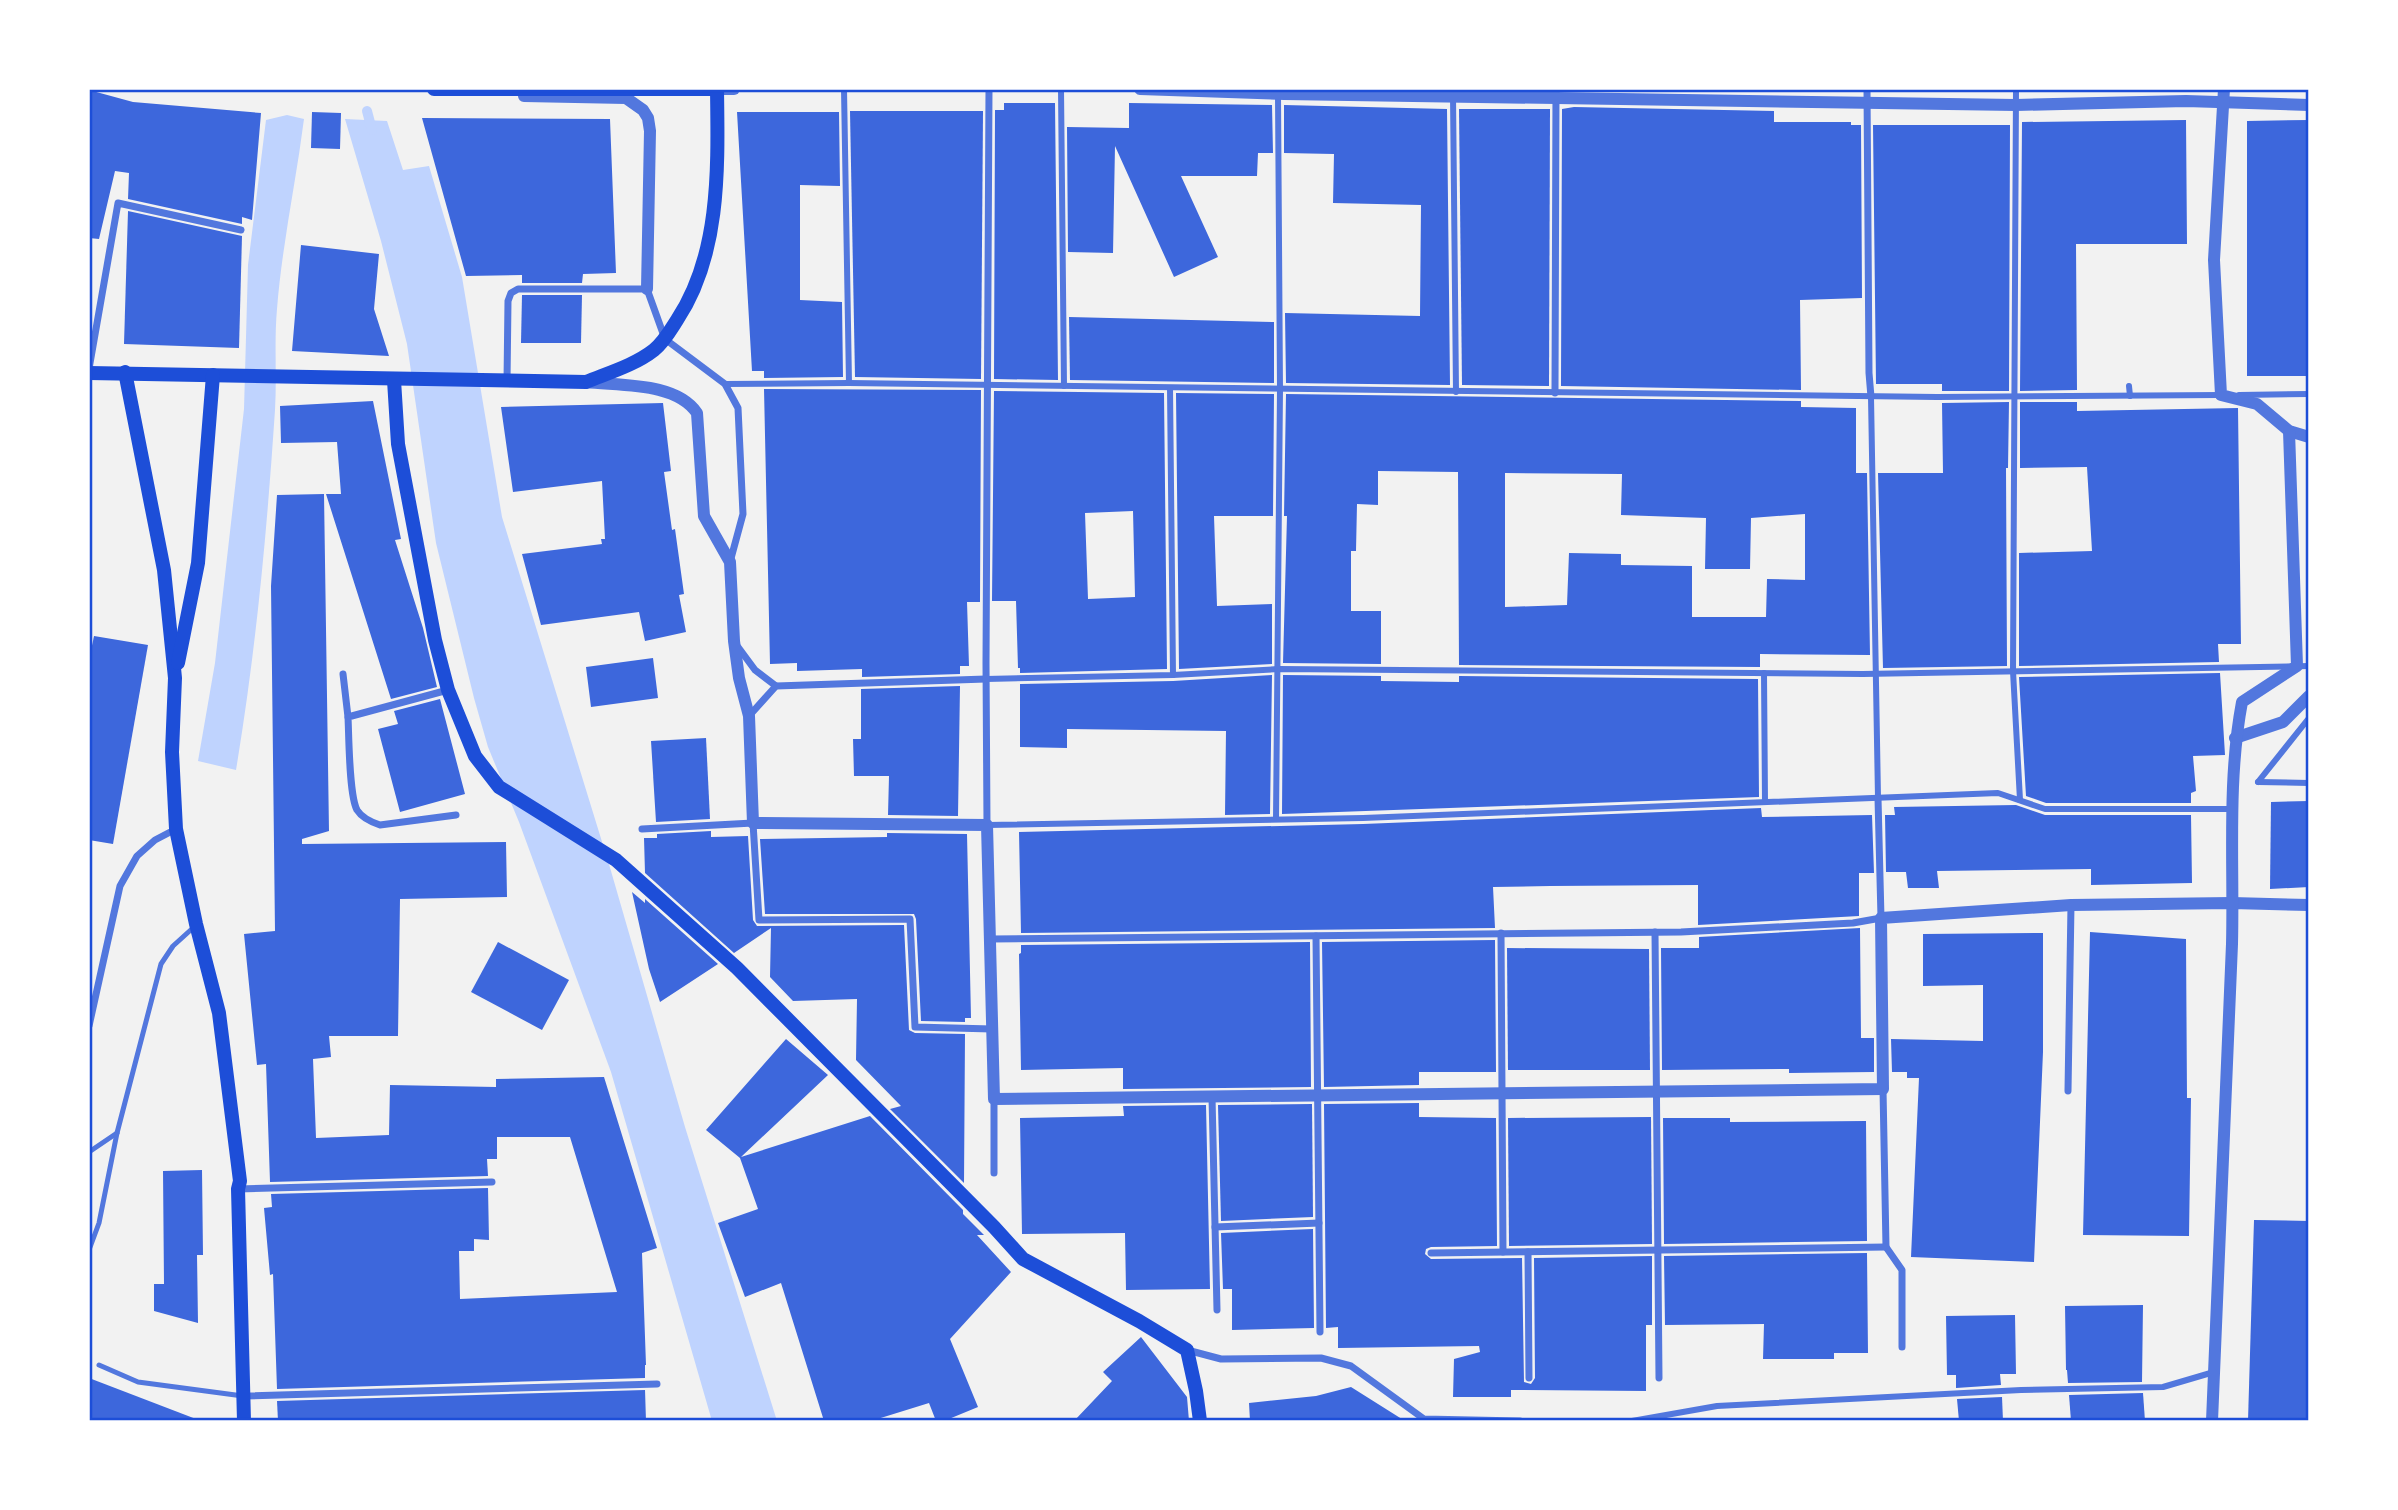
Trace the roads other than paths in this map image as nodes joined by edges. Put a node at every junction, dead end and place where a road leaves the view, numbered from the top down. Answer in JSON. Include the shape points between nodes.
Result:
{"nodes":[{"id":1,"x":433,"y":89,"type":"edge"},
{"id":2,"x":717,"y":89,"type":"edge"},
{"id":3,"x":734,"y":89,"type":"edge"},
{"id":4,"x":844,"y":89,"type":"edge"},
{"id":5,"x":989,"y":89,"type":"edge"},
{"id":6,"x":1061,"y":89,"type":"edge"},
{"id":7,"x":1140,"y":89,"type":"edge"},
{"id":8,"x":2016,"y":89,"type":"edge"},
{"id":9,"x":2231,"y":89,"type":"edge"},
{"id":10,"x":483,"y":90,"type":"edge"},
{"id":11,"x":1278,"y":91,"type":"edge"},
{"id":12,"x":1454,"y":92,"type":"edge"},
{"id":13,"x":1556,"y":93,"type":"edge"},
{"id":14,"x":1754,"y":94,"type":"edge"},
{"id":15,"x":1867,"y":95,"type":"edge"},
{"id":16,"x":2223,"y":96,"type":"edge"},
{"id":17,"x":2016,"y":105,"type":"junction"},
{"id":18,"x":2309,"y":105,"type":"edge"},
{"id":19,"x":242,"y":230,"type":"dead end"},
{"id":20,"x":647,"y":289,"type":"junction"},
{"id":21,"x":665,"y":339,"type":"junction"},
{"id":22,"x":89,"y":371,"type":"edge"},
{"id":23,"x":125,"y":372,"type":"junction"},
{"id":24,"x":214,"y":375,"type":"junction"},
{"id":25,"x":398,"y":380,"type":"junction"},
{"id":26,"x":507,"y":382,"type":"junction"},
{"id":27,"x":586,"y":382,"type":"junction"},
{"id":28,"x":849,"y":383,"type":"junction"},
{"id":29,"x":725,"y":384,"type":"junction"},
{"id":30,"x":987,"y":385,"type":"junction"},
{"id":31,"x":1064,"y":386,"type":"junction"},
{"id":32,"x":2129,"y":386,"type":"dead end"},
{"id":33,"x":1170,"y":388,"type":"junction"},
{"id":34,"x":1280,"y":389,"type":"junction"},
{"id":35,"x":1455,"y":391,"type":"junction"},
{"id":36,"x":1555,"y":393,"type":"junction"},
{"id":37,"x":2309,"y":394,"type":"edge"},
{"id":38,"x":2221,"y":395,"type":"junction"},
{"id":39,"x":2130,"y":396,"type":"junction"},
{"id":40,"x":1871,"y":397,"type":"junction"},
{"id":41,"x":2013,"y":398,"type":"junction"},
{"id":42,"x":2288,"y":431,"type":"junction"},
{"id":43,"x":2309,"y":437,"type":"edge"},
{"id":44,"x":730,"y":562,"type":"junction"},
{"id":45,"x":734,"y":641,"type":"junction"},
{"id":46,"x":2303,"y":666,"type":"edge"},
{"id":47,"x":1279,"y":669,"type":"junction"},
{"id":48,"x":2013,"y":671,"type":"junction"},
{"id":49,"x":1764,"y":673,"type":"junction"},
{"id":50,"x":344,"y":674,"type":"dead end"},
{"id":51,"x":1875,"y":674,"type":"junction"},
{"id":52,"x":1173,"y":675,"type":"junction"},
{"id":53,"x":175,"y":678,"type":"junction"},
{"id":54,"x":986,"y":679,"type":"junction"},
{"id":55,"x":776,"y":686,"type":"junction"},
{"id":56,"x":448,"y":690,"type":"junction"},
{"id":57,"x":2309,"y":696,"type":"edge"},
{"id":58,"x":749,"y":716,"type":"junction"},
{"id":59,"x":348,"y":717,"type":"junction"},
{"id":60,"x":2309,"y":718,"type":"edge"},
{"id":61,"x":2235,"y":738,"type":"junction"},
{"id":62,"x":2309,"y":783,"type":"edge"},
{"id":63,"x":1878,"y":798,"type":"junction"},
{"id":64,"x":2020,"y":800,"type":"junction"},
{"id":65,"x":1765,"y":802,"type":"junction"},
{"id":66,"x":2232,"y":809,"type":"junction"},
{"id":67,"x":456,"y":815,"type":"dead end"},
{"id":68,"x":1276,"y":819,"type":"junction"},
{"id":69,"x":753,"y":823,"type":"junction"},
{"id":70,"x":987,"y":825,"type":"junction"},
{"id":71,"x":176,"y":829,"type":"junction"},
{"id":72,"x":642,"y":829,"type":"dead end"},
{"id":73,"x":2232,"y":903,"type":"junction"},
{"id":74,"x":2071,"y":905,"type":"junction"},
{"id":75,"x":2309,"y":905,"type":"edge"},
{"id":76,"x":1881,"y":918,"type":"junction"},
{"id":77,"x":196,"y":924,"type":"junction"},
{"id":78,"x":1655,"y":932,"type":"junction"},
{"id":79,"x":1501,"y":933,"type":"junction"},
{"id":80,"x":1316,"y":936,"type":"junction"},
{"id":81,"x":991,"y":939,"type":"junction"},
{"id":82,"x":89,"y":1026,"type":"edge"},
{"id":83,"x":992,"y":1029,"type":"junction"},
{"id":84,"x":1883,"y":1089,"type":"junction"},
{"id":85,"x":2068,"y":1091,"type":"dead end"},
{"id":86,"x":1656,"y":1092,"type":"junction"},
{"id":87,"x":1502,"y":1094,"type":"junction"},
{"id":88,"x":1318,"y":1095,"type":"junction"},
{"id":89,"x":1212,"y":1097,"type":"junction"},
{"id":90,"x":994,"y":1099,"type":"junction"},
{"id":91,"x":117,"y":1133,"type":"junction"},
{"id":92,"x":89,"y":1152,"type":"edge"},
{"id":93,"x":994,"y":1173,"type":"dead end"},
{"id":94,"x":492,"y":1182,"type":"dead end"},
{"id":95,"x":238,"y":1189,"type":"junction"},
{"id":96,"x":89,"y":1221,"type":"edge"},
{"id":97,"x":99,"y":1223,"type":"junction"},
{"id":98,"x":1319,"y":1223,"type":"junction"},
{"id":99,"x":1214,"y":1227,"type":"junction"},
{"id":100,"x":1886,"y":1247,"type":"junction"},
{"id":101,"x":89,"y":1250,"type":"edge"},
{"id":102,"x":1657,"y":1250,"type":"junction"},
{"id":103,"x":1503,"y":1252,"type":"junction"},
{"id":104,"x":1528,"y":1252,"type":"junction"},
{"id":105,"x":1430,"y":1253,"type":"dead end"},
{"id":106,"x":1217,"y":1310,"type":"dead end"},
{"id":107,"x":1320,"y":1332,"type":"dead end"},
{"id":108,"x":1902,"y":1347,"type":"dead end"},
{"id":109,"x":1187,"y":1350,"type":"junction"},
{"id":110,"x":99,"y":1365,"type":"dead end"},
{"id":111,"x":2214,"y":1372,"type":"junction"},
{"id":112,"x":1529,"y":1378,"type":"dead end"},
{"id":113,"x":1658,"y":1378,"type":"dead end"},
{"id":114,"x":657,"y":1384,"type":"dead end"},
{"id":115,"x":243,"y":1396,"type":"junction"},
{"id":116,"x":1424,"y":1420,"type":"edge"},
{"id":117,"x":244,"y":1421,"type":"edge"},
{"id":118,"x":1200,"y":1421,"type":"edge"},
{"id":119,"x":1520,"y":1421,"type":"edge"},
{"id":120,"x":1632,"y":1421,"type":"edge"},
{"id":121,"x":2212,"y":1421,"type":"edge"}],
"edges":[{"from":1,"to":10,"type":"main road"},
{"from":2,"to":3,"type":"street"},
{"from":2,"to":10,"type":"main road"},
{"from":2,"to":21,"type":"main road","via":[[715,185],[708,240],[687,306]]},
{"from":4,"to":28,"type":"street"},
{"from":5,"to":30,"type":"street"},
{"from":6,"to":31,"type":"street"},
{"from":7,"to":11,"type":"street"},
{"from":8,"to":17,"type":"street"},
{"from":9,"to":16,"type":"street"},
{"from":10,"to":20,"type":"street","via":[[492,95],[626,98],[643,110],[650,131]]},
{"from":11,"to":12,"type":"street"},
{"from":11,"to":34,"type":"street"},
{"from":12,"to":13,"type":"street"},
{"from":12,"to":35,"type":"street"},
{"from":13,"to":14,"type":"street"},
{"from":13,"to":36,"type":"street"},
{"from":14,"to":15,"type":"street"},
{"from":15,"to":17,"type":"street"},
{"from":15,"to":40,"type":"street"},
{"from":16,"to":17,"type":"street"},
{"from":16,"to":18,"type":"street"},
{"from":16,"to":38,"type":"street","via":[[2214,260]]},
{"from":17,"to":41,"type":"street"},
{"from":19,"to":22,"type":"street","via":[[118,203]]},
{"from":20,"to":21,"type":"street"},
{"from":20,"to":26,"type":"street","via":[[517,289],[508,301]]},
{"from":21,"to":27,"type":"main road","via":[[639,359]]},
{"from":21,"to":29,"type":"street"},
{"from":22,"to":23,"type":"main road"},
{"from":23,"to":24,"type":"main road"},
{"from":23,"to":53,"type":"main road","via":[[164,570]]},
{"from":24,"to":25,"type":"main road"},
{"from":24,"to":53,"type":"main road","via":[[198,563]]},
{"from":25,"to":26,"type":"main road"},
{"from":25,"to":56,"type":"main road","via":[[398,444]]},
{"from":26,"to":27,"type":"main road"},
{"from":27,"to":44,"type":"street","via":[[666,390],[690,402],[697,413],[704,516]]},
{"from":28,"to":29,"type":"street"},
{"from":28,"to":30,"type":"street"},
{"from":29,"to":44,"type":"street","via":[[737,408],[743,514]]},
{"from":30,"to":31,"type":"street"},
{"from":30,"to":54,"type":"street"},
{"from":31,"to":33,"type":"street"},
{"from":32,"to":39,"type":"street"},
{"from":33,"to":34,"type":"street"},
{"from":33,"to":52,"type":"street"},
{"from":34,"to":35,"type":"street"},
{"from":34,"to":47,"type":"street"},
{"from":35,"to":36,"type":"street"},
{"from":36,"to":40,"type":"street"},
{"from":37,"to":38,"type":"street"},
{"from":38,"to":39,"type":"street"},
{"from":38,"to":42,"type":"street","via":[[2257,404]]},
{"from":39,"to":41,"type":"street"},
{"from":40,"to":41,"type":"street"},
{"from":40,"to":51,"type":"street"},
{"from":41,"to":48,"type":"street"},
{"from":42,"to":43,"type":"street"},
{"from":42,"to":46,"type":"street"},
{"from":44,"to":45,"type":"street"},
{"from":45,"to":55,"type":"street","via":[[755,670]]},
{"from":45,"to":58,"type":"street"},
{"from":46,"to":48,"type":"street"},
{"from":46,"to":61,"type":"street","via":[[2242,702]]},
{"from":47,"to":49,"type":"street"},
{"from":47,"to":52,"type":"street"},
{"from":47,"to":68,"type":"street"},
{"from":48,"to":51,"type":"street"},
{"from":48,"to":64,"type":"street"},
{"from":49,"to":51,"type":"street"},
{"from":49,"to":65,"type":"street"},
{"from":50,"to":59,"type":"street"},
{"from":51,"to":63,"type":"street"},
{"from":52,"to":54,"type":"street"},
{"from":53,"to":71,"type":"main road"},
{"from":54,"to":55,"type":"street"},
{"from":54,"to":70,"type":"street"},
{"from":55,"to":58,"type":"street"},
{"from":56,"to":59,"type":"street"},
{"from":56,"to":109,"type":"main road","via":[[475,756],[499,787],[616,860],[737,968],[1023,1259]]},
{"from":57,"to":61,"type":"street","via":[[2283,722]]},
{"from":58,"to":69,"type":"street"},
{"from":59,"to":67,"type":"street","via":[[353,794],[364,817],[380,825]]},
{"from":60,"to":62,"type":"street","via":[[2258,782]]},
{"from":61,"to":66,"type":"street"},
{"from":63,"to":64,"type":"street","via":[[1998,793]]},
{"from":63,"to":65,"type":"street"},
{"from":63,"to":76,"type":"street"},
{"from":64,"to":66,"type":"street","via":[[2045,809]]},
{"from":65,"to":68,"type":"street"},
{"from":66,"to":73,"type":"street"},
{"from":68,"to":70,"type":"street"},
{"from":69,"to":70,"type":"street"},
{"from":69,"to":72,"type":"street"},
{"from":69,"to":83,"type":"street","via":[[760,920],[910,919],[915,1027]]},
{"from":70,"to":81,"type":"street"},
{"from":71,"to":77,"type":"main road"},
{"from":71,"to":82,"type":"street","via":[[138,856],[120,886]]},
{"from":73,"to":74,"type":"street"},
{"from":73,"to":75,"type":"street"},
{"from":73,"to":111,"type":"street"},
{"from":74,"to":76,"type":"street"},
{"from":74,"to":85,"type":"street"},
{"from":76,"to":78,"type":"street"},
{"from":76,"to":84,"type":"street"},
{"from":77,"to":91,"type":"lane","via":[[161,964]]},
{"from":77,"to":95,"type":"main road","via":[[219,1013]]},
{"from":78,"to":79,"type":"street"},
{"from":78,"to":86,"type":"street"},
{"from":79,"to":80,"type":"street"},
{"from":79,"to":87,"type":"street"},
{"from":80,"to":81,"type":"street"},
{"from":80,"to":88,"type":"street"},
{"from":81,"to":83,"type":"street"},
{"from":83,"to":90,"type":"street"},
{"from":84,"to":86,"type":"street"},
{"from":84,"to":100,"type":"street"},
{"from":86,"to":87,"type":"street"},
{"from":86,"to":102,"type":"street"},
{"from":87,"to":88,"type":"street"},
{"from":87,"to":103,"type":"street"},
{"from":88,"to":89,"type":"street"},
{"from":88,"to":98,"type":"street"},
{"from":89,"to":90,"type":"street"},
{"from":89,"to":99,"type":"street"},
{"from":90,"to":93,"type":"street"},
{"from":91,"to":92,"type":"lane"},
{"from":91,"to":97,"type":"lane"},
{"from":94,"to":95,"type":"street"},
{"from":95,"to":115,"type":"main road"},
{"from":96,"to":97,"type":"lane"},
{"from":97,"to":101,"type":"lane"},
{"from":98,"to":99,"type":"street"},
{"from":98,"to":107,"type":"street"},
{"from":99,"to":106,"type":"street"},
{"from":100,"to":102,"type":"street"},
{"from":100,"to":108,"type":"street","via":[[1902,1270]]},
{"from":102,"to":104,"type":"street"},
{"from":102,"to":113,"type":"street"},
{"from":103,"to":104,"type":"street"},
{"from":103,"to":105,"type":"street"},
{"from":104,"to":112,"type":"street"},
{"from":109,"to":116,"type":"street","via":[[1221,1359],[1321,1358],[1351,1366]]},
{"from":109,"to":118,"type":"main road"},
{"from":110,"to":115,"type":"lane","via":[[138,1382]]},
{"from":111,"to":120,"type":"street","via":[[2163,1387],[1717,1406]]},
{"from":111,"to":121,"type":"street"},
{"from":114,"to":115,"type":"street"},
{"from":115,"to":117,"type":"main road"},
{"from":116,"to":119,"type":"street"}]}
